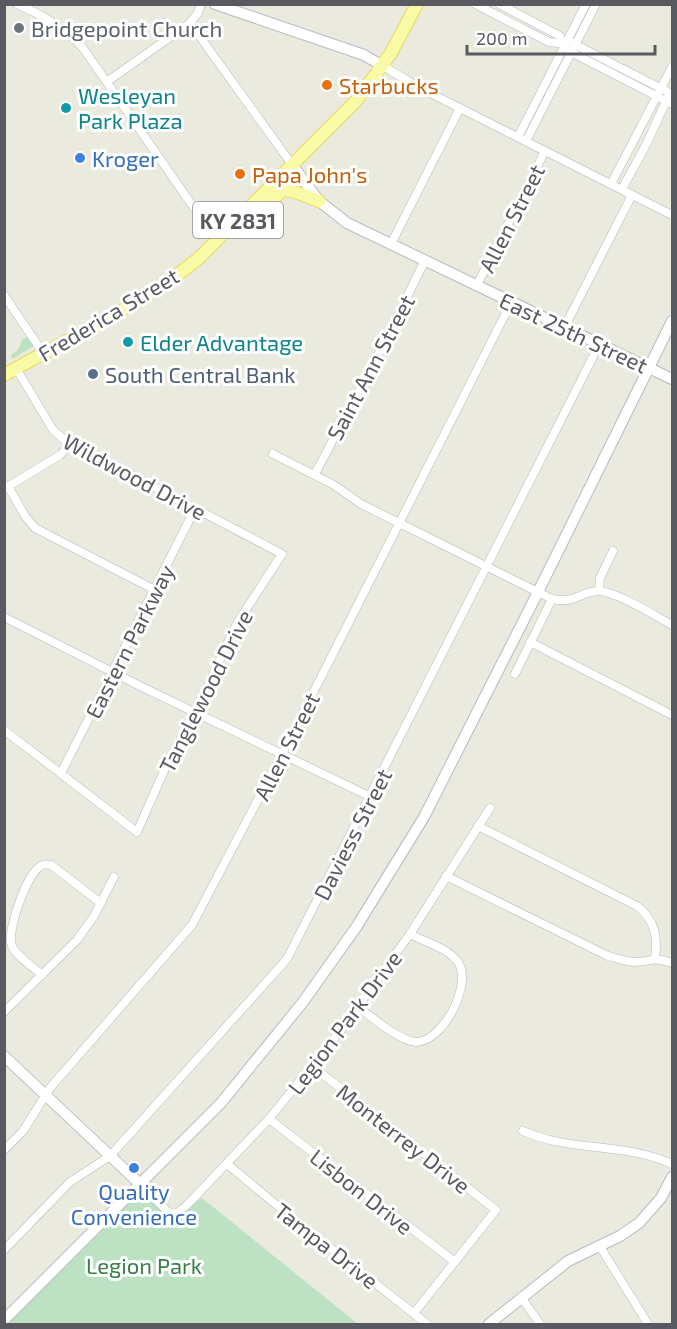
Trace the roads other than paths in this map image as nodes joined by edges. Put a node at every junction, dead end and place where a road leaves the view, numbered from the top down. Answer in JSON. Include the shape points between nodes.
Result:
{"nodes":[{"id":1,"x":17,"y":4,"type":"edge"},
{"id":2,"x":201,"y":4,"type":"edge"},
{"id":3,"x":215,"y":4,"type":"edge"},
{"id":4,"x":417,"y":4,"type":"edge"},
{"id":5,"x":475,"y":4,"type":"edge"},
{"id":6,"x":500,"y":4,"type":"edge"},
{"id":7,"x":586,"y":4,"type":"edge"},
{"id":8,"x":596,"y":4,"type":"edge"},
{"id":9,"x":190,"y":23,"type":"junction"},
{"id":10,"x":567,"y":45,"type":"junction"},
{"id":11,"x":383,"y":66,"type":"junction"},
{"id":12,"x":672,"y":67,"type":"edge"},
{"id":13,"x":108,"y":81,"type":"junction"},
{"id":14,"x":662,"y":88,"type":"junction"},
{"id":15,"x":657,"y":96,"type":"junction"},
{"id":16,"x":671,"y":96,"type":"edge"},
{"id":17,"x":460,"y":108,"type":"junction"},
{"id":18,"x":522,"y":139,"type":"junction"},
{"id":19,"x":545,"y":151,"type":"junction"},
{"id":20,"x":293,"y":166,"type":"junction"},
{"id":21,"x":611,"y":184,"type":"junction"},
{"id":22,"x":622,"y":189,"type":"junction"},
{"id":23,"x":632,"y":195,"type":"junction"},
{"id":24,"x":320,"y":201,"type":"junction"},
{"id":25,"x":672,"y":215,"type":"edge"},
{"id":26,"x":241,"y":217,"type":"junction"},
{"id":27,"x":217,"y":242,"type":"junction"},
{"id":28,"x":391,"y":244,"type":"junction"},
{"id":29,"x":425,"y":260,"type":"junction"},
{"id":30,"x":477,"y":285,"type":"junction"},
{"id":31,"x":4,"y":295,"type":"edge"},
{"id":32,"x":510,"y":303,"type":"junction"},
{"id":33,"x":672,"y":321,"type":"edge"},
{"id":34,"x":564,"y":328,"type":"junction"},
{"id":35,"x":599,"y":345,"type":"junction"},
{"id":36,"x":43,"y":353,"type":"junction"},
{"id":37,"x":649,"y":368,"type":"junction"},
{"id":38,"x":10,"y":372,"type":"edge"},
{"id":39,"x":672,"y":379,"type":"edge"},
{"id":40,"x":70,"y":446,"type":"junction"},
{"id":41,"x":273,"y":454,"type":"dead end"},
{"id":42,"x":315,"y":474,"type":"junction"},
{"id":43,"x":6,"y":487,"type":"edge"},
{"id":44,"x":195,"y":509,"type":"junction"},
{"id":45,"x":399,"y":523,"type":"junction"},
{"id":46,"x":613,"y":551,"type":"dead end"},
{"id":47,"x":282,"y":554,"type":"joint"},
{"id":48,"x":487,"y":566,"type":"junction"},
{"id":49,"x":155,"y":591,"type":"junction"},
{"id":50,"x":599,"y":591,"type":"junction"},
{"id":51,"x":538,"y":592,"type":"junction"},
{"id":52,"x":552,"y":599,"type":"junction"},
{"id":53,"x":4,"y":617,"type":"edge"},
{"id":54,"x":672,"y":625,"type":"edge"},
{"id":55,"x":530,"y":642,"type":"junction"},
{"id":56,"x":113,"y":672,"type":"junction"},
{"id":57,"x":514,"y":674,"type":"dead end"},
{"id":58,"x":196,"y":712,"type":"junction"},
{"id":59,"x":672,"y":715,"type":"edge"},
{"id":60,"x":4,"y":730,"type":"edge"},
{"id":61,"x":282,"y":754,"type":"junction"},
{"id":62,"x":61,"y":773,"type":"junction"},
{"id":63,"x":371,"y":797,"type":"junction"},
{"id":64,"x":490,"y":808,"type":"dead end"},
{"id":65,"x":478,"y":826,"type":"junction"},
{"id":66,"x":446,"y":876,"type":"junction"},
{"id":67,"x":114,"y":877,"type":"dead end"},
{"id":68,"x":101,"y":903,"type":"junction"},
{"id":69,"x":410,"y":934,"type":"junction"},
{"id":70,"x":655,"y":958,"type":"junction"},
{"id":71,"x":672,"y":963,"type":"edge"},
{"id":72,"x":42,"y":975,"type":"junction"},
{"id":73,"x":357,"y":1006,"type":"junction"},
{"id":74,"x":4,"y":1012,"type":"edge"},
{"id":75,"x":4,"y":1056,"type":"edge"},
{"id":76,"x":312,"y":1066,"type":"junction"},
{"id":77,"x":45,"y":1095,"type":"junction"},
{"id":78,"x":269,"y":1119,"type":"junction"},
{"id":79,"x":523,"y":1131,"type":"dead end"},
{"id":80,"x":4,"y":1150,"type":"edge"},
{"id":81,"x":110,"y":1156,"type":"junction"},
{"id":82,"x":227,"y":1164,"type":"junction"},
{"id":83,"x":672,"y":1164,"type":"edge"},
{"id":84,"x":672,"y":1177,"type":"edge"},
{"id":85,"x":140,"y":1184,"type":"junction"},
{"id":86,"x":599,"y":1245,"type":"junction"},
{"id":87,"x":4,"y":1250,"type":"edge"},
{"id":88,"x":455,"y":1262,"type":"junction"},
{"id":89,"x":521,"y":1297,"type":"junction"},
{"id":90,"x":414,"y":1313,"type":"junction"},
{"id":91,"x":4,"y":1320,"type":"edge"},
{"id":92,"x":428,"y":1324,"type":"edge"},
{"id":93,"x":489,"y":1324,"type":"edge"},
{"id":94,"x":540,"y":1324,"type":"edge"},
{"id":95,"x":648,"y":1324,"type":"edge"}],
"edges":[{"from":1,"to":13,"type":"street","via":[[71,34]]},
{"from":2,"to":9,"type":"street"},
{"from":3,"to":11,"type":"street","via":[[364,55]]},
{"from":4,"to":11,"type":"main road","name":"Frederica Street","number":"KY 2831"},
{"from":5,"to":10,"type":"street","via":[[549,42]]},
{"from":6,"to":10,"type":"street","via":[[560,36]]},
{"from":7,"to":10,"type":"street","name":"Allen Street"},
{"from":8,"to":10,"type":"street","name":"Allen Street"},
{"from":9,"to":13,"type":"street"},
{"from":9,"to":20,"type":"street"},
{"from":10,"to":14,"type":"street"},
{"from":10,"to":15,"type":"street"},
{"from":10,"to":18,"type":"street","name":"Allen Street"},
{"from":11,"to":17,"type":"street"},
{"from":11,"to":20,"type":"main road","name":"Frederica Street","number":"KY 2831","via":[[356,101]]},
{"from":12,"to":14,"type":"street"},
{"from":13,"to":27,"type":"street"},
{"from":14,"to":15,"type":"street"},
{"from":14,"to":16,"type":"street"},
{"from":15,"to":16,"type":"street"},
{"from":15,"to":21,"type":"street"},
{"from":16,"to":22,"type":"street"},
{"from":17,"to":18,"type":"street"},
{"from":17,"to":28,"type":"street"},
{"from":18,"to":19,"type":"street"},
{"from":19,"to":21,"type":"street"},
{"from":19,"to":30,"type":"street","name":"Allen Street"},
{"from":20,"to":24,"type":"street","name":"East 25th Street"},
{"from":20,"to":26,"type":"main road","name":"Frederica Street","number":"KY 2831"},
{"from":21,"to":22,"type":"street"},
{"from":22,"to":23,"type":"street"},
{"from":23,"to":25,"type":"street"},
{"from":23,"to":34,"type":"street"},
{"from":24,"to":26,"type":"main road","via":[[283,190],[252,218]]},
{"from":24,"to":28,"type":"street","name":"East 25th Street","via":[[347,223]]},
{"from":26,"to":27,"type":"main road","name":"Frederica Street","number":"KY 2831"},
{"from":27,"to":36,"type":"main road","name":"Frederica Street","number":"KY 2831","via":[[154,291]]},
{"from":28,"to":29,"type":"street","name":"East 25th Street"},
{"from":29,"to":30,"type":"street","name":"East 25th Street"},
{"from":29,"to":42,"type":"street","name":"Saint Ann Street"},
{"from":30,"to":32,"type":"street","name":"East 25th Street"},
{"from":31,"to":36,"type":"street"},
{"from":32,"to":34,"type":"street","name":"East 25th Street"},
{"from":32,"to":45,"type":"street","name":"Allen Street"},
{"from":33,"to":37,"type":"street"},
{"from":34,"to":35,"type":"street","name":"East 25th Street"},
{"from":35,"to":37,"type":"street","name":"East 25th Street"},
{"from":35,"to":48,"type":"street","name":"Daviess Street"},
{"from":36,"to":38,"type":"main road","name":"Frederica Street","number":"KY 2831"},
{"from":37,"to":39,"type":"street","name":"East 25th Street"},
{"from":37,"to":51,"type":"street"},
{"from":38,"to":40,"type":"street","name":"Wildwood Drive","via":[[53,430]]},
{"from":40,"to":43,"type":"street"},
{"from":40,"to":44,"type":"street","name":"Wildwood Drive"},
{"from":41,"to":42,"type":"street"},
{"from":42,"to":45,"type":"street"},
{"from":43,"to":49,"type":"street","via":[[35,528]]},
{"from":44,"to":47,"type":"street","name":"Wildwood Drive"},
{"from":44,"to":49,"type":"street","name":"Eastern Parkway"},
{"from":45,"to":48,"type":"street"},
{"from":45,"to":61,"type":"street","name":"Allen Street"},
{"from":46,"to":50,"type":"street","via":[[600,578]]},
{"from":47,"to":58,"type":"street","name":"Tanglewood Drive","via":[[236,625]]},
{"from":48,"to":51,"type":"street"},
{"from":48,"to":63,"type":"street","name":"Daviess Street"},
{"from":49,"to":56,"type":"street","name":"Eastern Parkway"},
{"from":50,"to":52,"type":"street","via":[[569,601]]},
{"from":50,"to":54,"type":"street"},
{"from":51,"to":52,"type":"street"},
{"from":51,"to":85,"type":"street","via":[[424,817],[357,926],[245,1075]]},
{"from":52,"to":55,"type":"street"},
{"from":53,"to":56,"type":"street"},
{"from":55,"to":57,"type":"street"},
{"from":55,"to":59,"type":"street"},
{"from":56,"to":58,"type":"street"},
{"from":56,"to":62,"type":"street","name":"Eastern Parkway"},
{"from":58,"to":61,"type":"street"},
{"from":58,"to":62,"type":"street","name":"Tanglewood Drive","via":[[168,762],[137,832]]},
{"from":60,"to":62,"type":"street"},
{"from":61,"to":63,"type":"street"},
{"from":61,"to":77,"type":"street","name":"Allen Street","via":[[192,925]]},
{"from":63,"to":81,"type":"street","name":"Daviess Street","via":[[288,959]]},
{"from":64,"to":65,"type":"street","name":"Legion Park Drive"},
{"from":65,"to":66,"type":"street","name":"Legion Park Drive"},
{"from":65,"to":70,"type":"street","via":[[637,906],[655,931]]},
{"from":66,"to":69,"type":"street","name":"Legion Park Drive"},
{"from":66,"to":70,"type":"street","via":[[608,956],[632,962]]},
{"from":67,"to":68,"type":"street"},
{"from":68,"to":72,"type":"street","via":[[77,940]]},
{"from":68,"to":72,"type":"street","via":[[51,865],[36,870],[21,899],[10,939],[15,951]]},
{"from":69,"to":73,"type":"street","name":"Legion Park Drive"},
{"from":69,"to":73,"type":"street","via":[[454,958],[462,971],[460,993],[439,1032],[420,1042],[406,1040]]},
{"from":70,"to":71,"type":"street"},
{"from":72,"to":74,"type":"street"},
{"from":73,"to":76,"type":"street","name":"Legion Park Drive"},
{"from":75,"to":77,"type":"street"},
{"from":76,"to":78,"type":"street","name":"Legion Park Drive"},
{"from":76,"to":88,"type":"street","name":"Monterrey Drive","via":[[496,1210]]},
{"from":77,"to":80,"type":"street","name":"Allen Street","via":[[22,1131]]},
{"from":77,"to":81,"type":"street"},
{"from":78,"to":82,"type":"street","name":"Legion Park Drive"},
{"from":78,"to":88,"type":"street","name":"Lisbon Drive"},
{"from":79,"to":83,"type":"street","via":[[547,1140],[644,1154]]},
{"from":81,"to":85,"type":"street"},
{"from":81,"to":87,"type":"street","name":"Daviess Street","via":[[70,1182]]},
{"from":82,"to":85,"type":"street","name":"Legion Park Drive","via":[[180,1211],[172,1214]]},
{"from":82,"to":90,"type":"street","name":"Tampa Drive"},
{"from":84,"to":86,"type":"street","via":[[661,1198],[639,1223]]},
{"from":85,"to":91,"type":"street"},
{"from":86,"to":89,"type":"street","via":[[568,1261]]},
{"from":86,"to":95,"type":"street"},
{"from":88,"to":90,"type":"street"},
{"from":89,"to":93,"type":"street"},
{"from":89,"to":94,"type":"street"},
{"from":90,"to":92,"type":"street","name":"Tampa Drive"}]}
